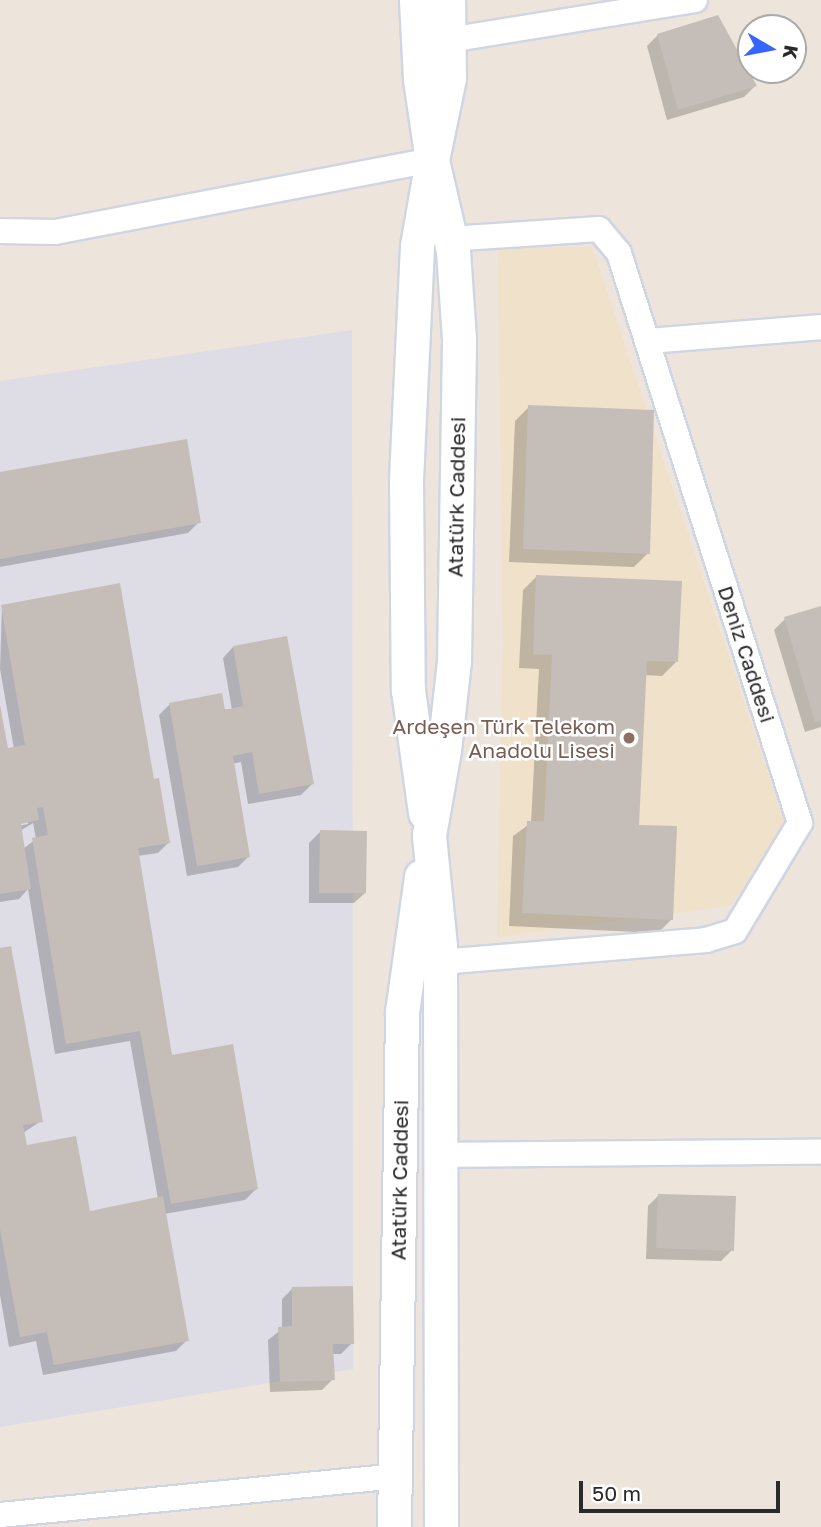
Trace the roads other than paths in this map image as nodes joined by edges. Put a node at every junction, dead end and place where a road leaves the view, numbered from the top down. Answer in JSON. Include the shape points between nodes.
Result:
{"nodes":[{"id":1,"x":415,"y":0,"type":"edge"},
{"id":2,"x":448,"y":0,"type":"edge"},
{"id":3,"x":695,"y":0,"type":"edge"},
{"id":4,"x":449,"y":40,"type":"junction"},
{"id":5,"x":432,"y":160,"type":"junction"},
{"id":6,"x":0,"y":231,"type":"edge"},
{"id":7,"x":450,"y":239,"type":"junction"},
{"id":8,"x":821,"y":327,"type":"edge"},
{"id":9,"x":648,"y":341,"type":"junction"},
{"id":10,"x":429,"y":835,"type":"junction"},
{"id":11,"x":440,"y":962,"type":"junction"},
{"id":12,"x":821,"y":1152,"type":"edge"},
{"id":13,"x":440,"y":1155,"type":"junction"},
{"id":14,"x":394,"y":1476,"type":"junction"},
{"id":15,"x":0,"y":1515,"type":"edge"},
{"id":16,"x":394,"y":1527,"type":"edge"},
{"id":17,"x":441,"y":1527,"type":"edge"}],
"edges":[{"from":1,"to":5,"type":"main road","name":"Atatürk Caddesi"},
{"from":2,"to":4,"type":"main road","name":"Atatürk Caddesi"},
{"from":3,"to":4,"type":"street"},
{"from":4,"to":5,"type":"main road","name":"Atatürk Caddesi","via":[[449,78]]},
{"from":5,"to":6,"type":"street","via":[[55,232]]},
{"from":5,"to":7,"type":"main road","name":"Atatürk Caddesi"},
{"from":5,"to":10,"type":"main road","name":"Atatürk Caddesi","via":[[414,274],[406,481],[408,690]]},
{"from":7,"to":9,"type":"street","name":"Deniz Caddesi","via":[[599,229],[619,253]]},
{"from":7,"to":10,"type":"main road","name":"Atatürk Caddesi","via":[[459,339],[454,661]]},
{"from":8,"to":9,"type":"street"},
{"from":9,"to":11,"type":"street","name":"Deniz Caddesi","via":[[800,823],[735,931],[706,940]]},
{"from":10,"to":11,"type":"main road","name":"Atatürk Caddesi"},
{"from":10,"to":14,"type":"main road","name":"Atatürk Caddesi","via":[[402,1012]]},
{"from":11,"to":13,"type":"main road","name":"Atatürk Caddesi"},
{"from":12,"to":13,"type":"street"},
{"from":13,"to":17,"type":"main road","name":"Atatürk Caddesi"},
{"from":14,"to":15,"type":"street"},
{"from":14,"to":16,"type":"main road","name":"Atatürk Caddesi"}]}
